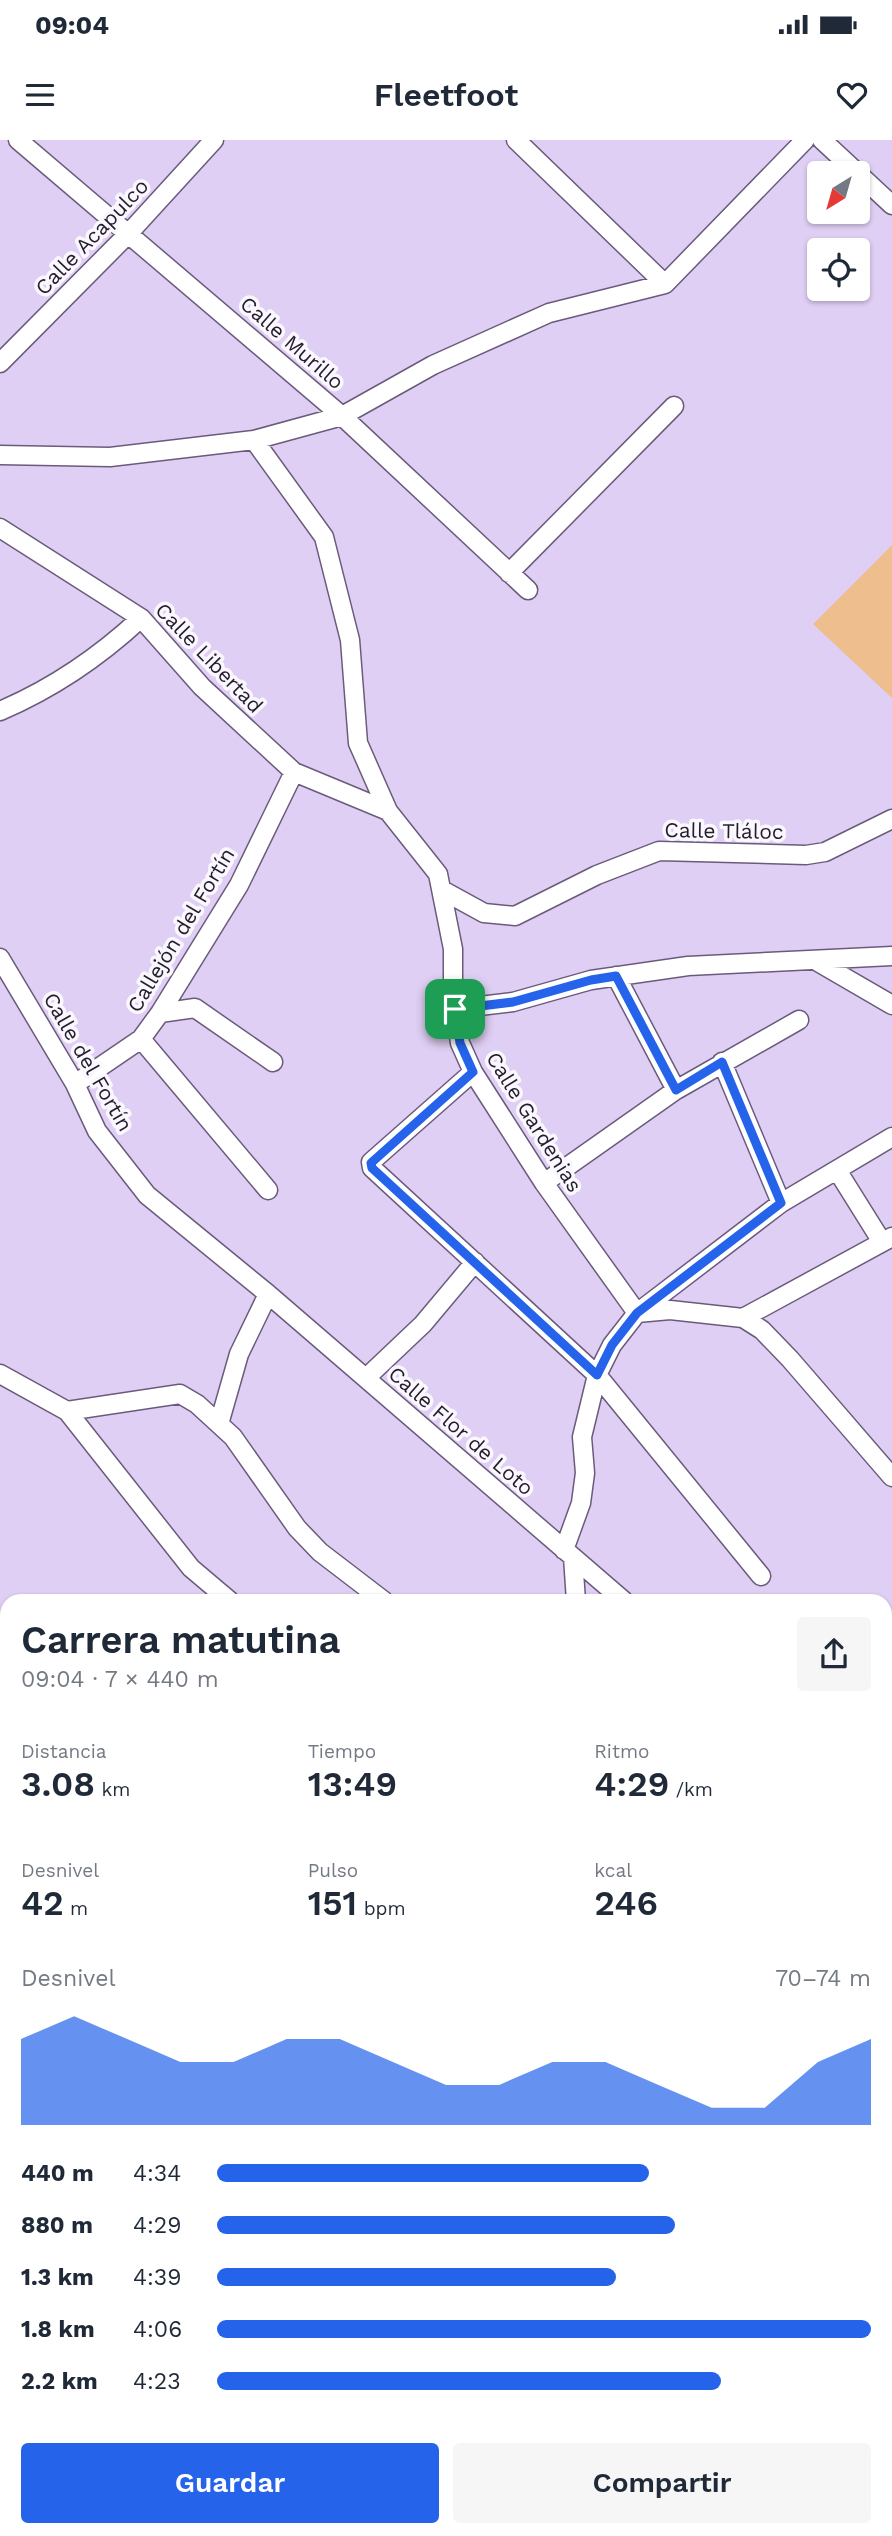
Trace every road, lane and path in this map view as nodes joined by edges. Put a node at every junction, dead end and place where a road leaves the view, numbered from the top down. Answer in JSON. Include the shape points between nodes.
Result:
{"nodes":[{"id":1,"x":18,"y":140,"type":"edge"},
{"id":2,"x":214,"y":140,"type":"edge"},
{"id":3,"x":516,"y":140,"type":"edge"},
{"id":4,"x":805,"y":140,"type":"edge"},
{"id":5,"x":822,"y":140,"type":"edge"},
{"id":6,"x":892,"y":205,"type":"edge"},
{"id":7,"x":129,"y":233,"type":"junction"},
{"id":8,"x":665,"y":284,"type":"junction"},
{"id":9,"x":0,"y":363,"type":"edge"},
{"id":10,"x":674,"y":406,"type":"dead end"},
{"id":11,"x":342,"y":416,"type":"junction"},
{"id":12,"x":254,"y":440,"type":"junction"},
{"id":13,"x":0,"y":455,"type":"edge"},
{"id":14,"x":0,"y":528,"type":"edge"},
{"id":15,"x":509,"y":573,"type":"junction"},
{"id":16,"x":528,"y":590,"type":"dead end"},
{"id":17,"x":141,"y":618,"type":"junction"},
{"id":18,"x":0,"y":711,"type":"edge"},
{"id":19,"x":294,"y":772,"type":"junction"},
{"id":20,"x":388,"y":811,"type":"junction"},
{"id":21,"x":892,"y":819,"type":"edge"},
{"id":22,"x":442,"y":890,"type":"junction"},
{"id":23,"x":892,"y":956,"type":"edge"},
{"id":24,"x":0,"y":958,"type":"edge"},
{"id":25,"x":818,"y":961,"type":"junction"},
{"id":26,"x":616,"y":976,"type":"junction"},
{"id":27,"x":892,"y":1005,"type":"edge"},
{"id":28,"x":455,"y":1009,"type":"junction"},
{"id":29,"x":160,"y":1013,"type":"junction"},
{"id":30,"x":799,"y":1020,"type":"dead end"},
{"id":31,"x":141,"y":1039,"type":"junction"},
{"id":32,"x":273,"y":1062,"type":"dead end"},
{"id":33,"x":722,"y":1062,"type":"junction"},
{"id":34,"x":473,"y":1072,"type":"junction"},
{"id":35,"x":75,"y":1084,"type":"junction"},
{"id":36,"x":676,"y":1090,"type":"junction"},
{"id":37,"x":892,"y":1137,"type":"edge"},
{"id":38,"x":837,"y":1170,"type":"junction"},
{"id":39,"x":544,"y":1183,"type":"junction"},
{"id":40,"x":268,"y":1190,"type":"dead end"},
{"id":41,"x":781,"y":1203,"type":"junction"},
{"id":42,"x":887,"y":1240,"type":"edge"},
{"id":43,"x":475,"y":1262,"type":"junction"},
{"id":44,"x":268,"y":1294,"type":"junction"},
{"id":45,"x":637,"y":1313,"type":"junction"},
{"id":46,"x":743,"y":1318,"type":"junction"},
{"id":47,"x":0,"y":1374,"type":"edge"},
{"id":48,"x":597,"y":1375,"type":"junction"},
{"id":49,"x":366,"y":1378,"type":"junction"},
{"id":50,"x":67,"y":1410,"type":"junction"},
{"id":51,"x":219,"y":1424,"type":"junction"},
{"id":52,"x":892,"y":1476,"type":"edge"},
{"id":53,"x":568,"y":1554,"type":"junction"},
{"id":54,"x":761,"y":1576,"type":"dead end"},
{"id":55,"x":222,"y":1594,"type":"edge"},
{"id":56,"x":375,"y":1594,"type":"edge"},
{"id":57,"x":575,"y":1594,"type":"edge"},
{"id":58,"x":616,"y":1594,"type":"edge"}],
"edges":[{"from":1,"to":7,"type":"street","name":"Calle Murillo"},
{"from":2,"to":7,"type":"street","name":"Calle Acapulco"},
{"from":3,"to":8,"type":"street"},
{"from":4,"to":8,"type":"street"},
{"from":5,"to":6,"type":"street"},
{"from":7,"to":9,"type":"street","name":"Calle Acapulco"},
{"from":7,"to":11,"type":"street","name":"Calle Murillo"},
{"from":8,"to":11,"type":"street","via":[[550,313],[433,365]]},
{"from":10,"to":15,"type":"street"},
{"from":11,"to":12,"type":"street"},
{"from":11,"to":15,"type":"street","name":"Calle Murillo"},
{"from":12,"to":13,"type":"street","via":[[110,457]]},
{"from":12,"to":20,"type":"street","name":"Calle Gardenias","via":[[324,537],[350,640],[358,743]]},
{"from":14,"to":17,"type":"street","name":"Calle Libertad"},
{"from":15,"to":16,"type":"street","name":"Calle Murillo"},
{"from":17,"to":18,"type":"street","via":[[103,653],[39,694]]},
{"from":17,"to":19,"type":"street","name":"Calle Libertad","via":[[202,687]]},
{"from":19,"to":20,"type":"street","name":"Calle Libertad"},
{"from":19,"to":29,"type":"street","name":"Callejón del Fortín","via":[[239,885]]},
{"from":20,"to":22,"type":"street","name":"Calle Gardenias","via":[[438,874]]},
{"from":21,"to":22,"type":"street","name":"Calle Tláloc","via":[[825,852],[806,855],[659,851],[597,875],[515,916],[484,913]]},
{"from":22,"to":28,"type":"street","name":"Calle Gardenias","via":[[453,949]]},
{"from":23,"to":25,"type":"street"},
{"from":24,"to":35,"type":"street","name":"Calle del Fortín"},
{"from":25,"to":26,"type":"street","via":[[688,966]]},
{"from":25,"to":27,"type":"street"},
{"from":26,"to":28,"type":"street","via":[[513,1002]]},
{"from":26,"to":36,"type":"street"},
{"from":28,"to":34,"type":"street","name":"Calle Gardenias","via":[[460,1043]]},
{"from":29,"to":31,"type":"street","name":"Callejón del Fortín"},
{"from":29,"to":32,"type":"street","via":[[195,1008]]},
{"from":30,"to":33,"type":"street"},
{"from":31,"to":35,"type":"street","name":"Callejón del Fortín"},
{"from":31,"to":40,"type":"street"},
{"from":33,"to":36,"type":"street"},
{"from":33,"to":41,"type":"street"},
{"from":34,"to":39,"type":"street","name":"Calle Gardenias"},
{"from":34,"to":43,"type":"street","via":[[371,1163]]},
{"from":35,"to":44,"type":"street","name":"Calle del Fortín","via":[[97,1131],[147,1195]]},
{"from":36,"to":39,"type":"street"},
{"from":37,"to":38,"type":"street"},
{"from":38,"to":41,"type":"street"},
{"from":38,"to":42,"type":"street"},
{"from":39,"to":45,"type":"street","name":"Calle Gardenias"},
{"from":41,"to":45,"type":"street"},
{"from":42,"to":46,"type":"street"},
{"from":43,"to":48,"type":"street"},
{"from":43,"to":49,"type":"street","via":[[422,1324]]},
{"from":44,"to":49,"type":"street","name":"Calle Flor de Loto"},
{"from":44,"to":51,"type":"street","via":[[239,1354]]},
{"from":45,"to":46,"type":"street","via":[[670,1310]]},
{"from":45,"to":48,"type":"street","via":[[612,1345]]},
{"from":46,"to":52,"type":"street","via":[[790,1359]]},
{"from":47,"to":50,"type":"street"},
{"from":48,"to":53,"type":"street","via":[[582,1437],[585,1473]]},
{"from":48,"to":54,"type":"street"},
{"from":49,"to":53,"type":"street","name":"Calle Flor de Loto"},
{"from":50,"to":51,"type":"street","via":[[180,1394]]},
{"from":50,"to":55,"type":"street","via":[[191,1568]]},
{"from":51,"to":56,"type":"street","via":[[297,1528]]},
{"from":53,"to":57,"type":"street"},
{"from":53,"to":58,"type":"street","name":"Calle Flor de Loto"}]}
